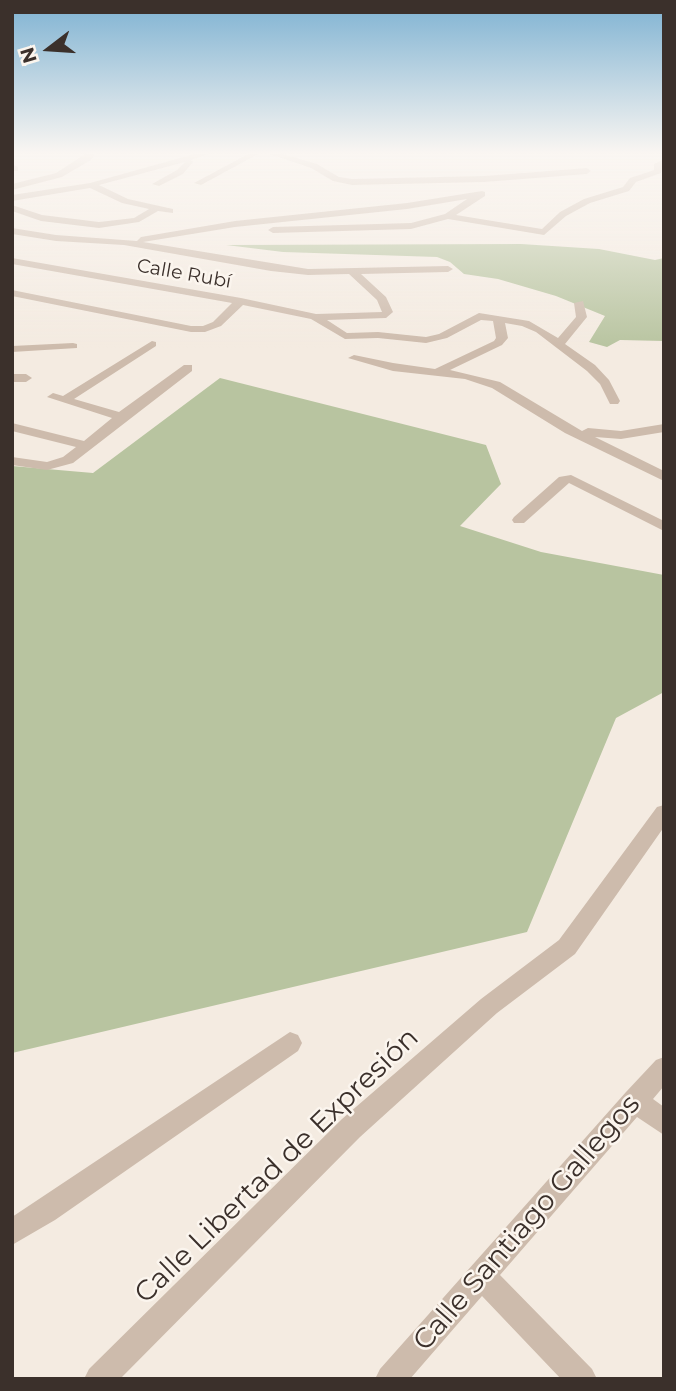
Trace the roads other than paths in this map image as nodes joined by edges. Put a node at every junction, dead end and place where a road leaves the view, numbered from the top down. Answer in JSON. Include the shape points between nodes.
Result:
{"nodes":[{"id":1,"x":41,"y":218,"type":"edge"},
{"id":2,"x":142,"y":218,"type":"edge"},
{"id":3,"x":292,"y":218,"type":"edge"},
{"id":4,"x":441,"y":218,"type":"edge"},
{"id":5,"x":459,"y":218,"type":"edge"},
{"id":6,"x":559,"y":218,"type":"edge"},
{"id":7,"x":12,"y":231,"type":"edge"},
{"id":8,"x":150,"y":239,"type":"junction"},
{"id":9,"x":124,"y":242,"type":"junction"},
{"id":10,"x":12,"y":261,"type":"edge"},
{"id":11,"x":447,"y":269,"type":"dead end"},
{"id":12,"x":352,"y":271,"type":"junction"},
{"id":13,"x":12,"y":293,"type":"edge"},
{"id":14,"x":241,"y":301,"type":"junction"},
{"id":15,"x":579,"y":303,"type":"dead end"},
{"id":16,"x":315,"y":317,"type":"junction"},
{"id":17,"x":498,"y":318,"type":"junction"},
{"id":18,"x":152,"y":344,"type":"dead end"},
{"id":19,"x":559,"y":344,"type":"junction"},
{"id":20,"x":73,"y":346,"type":"dead end"},
{"id":21,"x":12,"y":349,"type":"edge"},
{"id":22,"x":354,"y":358,"type":"dead end"},
{"id":23,"x":188,"y":368,"type":"dead end"},
{"id":24,"x":437,"y":372,"type":"junction"},
{"id":25,"x":12,"y":378,"type":"edge"},
{"id":26,"x":26,"y":378,"type":"dead end"},
{"id":27,"x":614,"y":401,"type":"dead end"},
{"id":28,"x":121,"y":417,"type":"junction"},
{"id":29,"x":12,"y":427,"type":"edge"},
{"id":30,"x":664,"y":428,"type":"edge"},
{"id":31,"x":570,"y":430,"type":"junction"},
{"id":32,"x":85,"y":445,"type":"junction"},
{"id":33,"x":12,"y":461,"type":"edge"},
{"id":34,"x":664,"y":477,"type":"edge"},
{"id":35,"x":519,"y":520,"type":"dead end"},
{"id":36,"x":664,"y":527,"type":"edge"},
{"id":37,"x":664,"y":812,"type":"edge"},
{"id":38,"x":290,"y":1043,"type":"dead end"},
{"id":39,"x":664,"y":1068,"type":"edge"},
{"id":40,"x":635,"y":1100,"type":"junction"},
{"id":41,"x":664,"y":1124,"type":"edge"},
{"id":42,"x":12,"y":1231,"type":"edge"},
{"id":43,"x":481,"y":1275,"type":"junction"},
{"id":44,"x":99,"y":1379,"type":"edge"},
{"id":45,"x":390,"y":1379,"type":"edge"},
{"id":46,"x":582,"y":1379,"type":"edge"}],
"edges":[{"from":1,"to":2,"type":"street","via":[[99,225]]},
{"from":3,"to":8,"type":"street"},
{"from":4,"to":8,"type":"street","via":[[411,226]]},
{"from":5,"to":6,"type":"street","via":[[544,232]]},
{"from":7,"to":9,"type":"street"},
{"from":8,"to":9,"type":"street"},
{"from":9,"to":12,"type":"street","via":[[271,268]]},
{"from":10,"to":14,"type":"street","name":"Calle Rubí"},
{"from":11,"to":12,"type":"street"},
{"from":12,"to":16,"type":"street","via":[[382,299],[386,315]]},
{"from":13,"to":14,"type":"street","via":[[191,329],[217,324]]},
{"from":14,"to":16,"type":"street","name":"Calle Rubí"},
{"from":15,"to":19,"type":"street","via":[[582,317]]},
{"from":16,"to":17,"type":"street","name":"Calle Rubí","via":[[345,336],[426,340],[479,316]]},
{"from":17,"to":19,"type":"street","via":[[525,323]]},
{"from":17,"to":24,"type":"street","via":[[502,338],[498,343]]},
{"from":18,"to":28,"type":"street","via":[[59,398]]},
{"from":19,"to":27,"type":"street","via":[[592,368]]},
{"from":20,"to":21,"type":"street"},
{"from":22,"to":24,"type":"street"},
{"from":23,"to":28,"type":"street"},
{"from":24,"to":31,"type":"street","via":[[496,385]]},
{"from":25,"to":26,"type":"street"},
{"from":28,"to":32,"type":"street"},
{"from":29,"to":32,"type":"street"},
{"from":30,"to":31,"type":"street","via":[[621,435]]},
{"from":31,"to":34,"type":"street"},
{"from":32,"to":33,"type":"street","via":[[58,464]]},
{"from":35,"to":36,"type":"street","via":[[564,480],[571,479]]},
{"from":37,"to":44,"type":"street","name":"Calle Libertad de Expresión","via":[[566,947],[489,1006],[351,1128]]},
{"from":38,"to":42,"type":"street"},
{"from":39,"to":40,"type":"street","name":"Calle Santiago Gallegos"},
{"from":40,"to":41,"type":"street"},
{"from":40,"to":43,"type":"street","name":"Calle Santiago Gallegos"},
{"from":43,"to":45,"type":"street","name":"Calle Santiago Gallegos"},
{"from":43,"to":46,"type":"street"}]}
